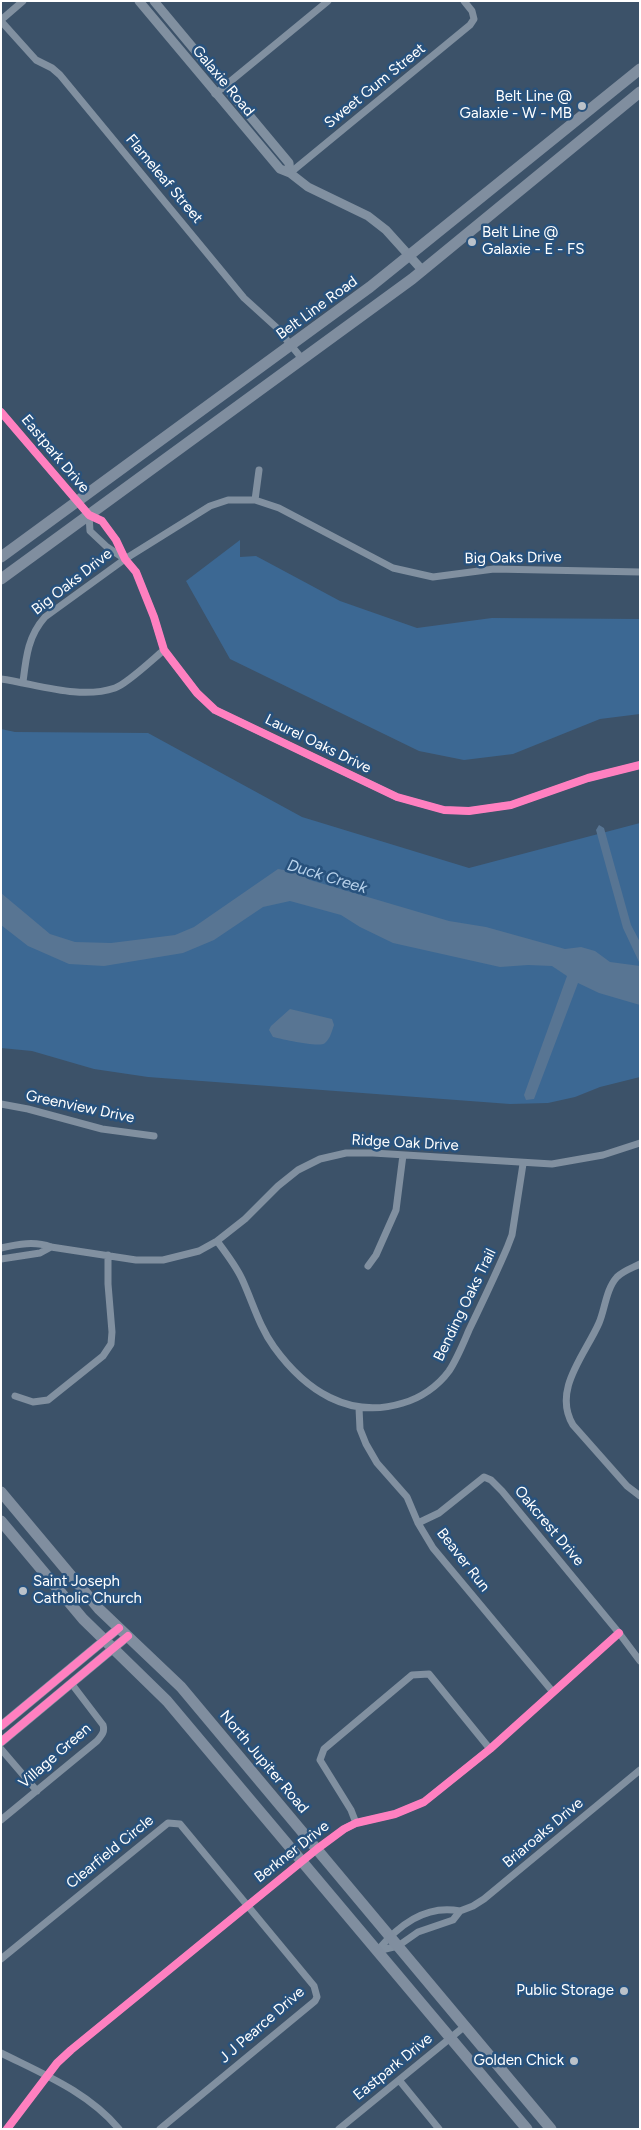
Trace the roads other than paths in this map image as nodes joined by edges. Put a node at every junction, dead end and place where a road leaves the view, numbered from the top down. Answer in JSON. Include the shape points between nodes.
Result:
{"nodes":[{"id":1,"x":23,"y":1,"type":"edge"},
{"id":2,"x":153,"y":1,"type":"edge"},
{"id":3,"x":328,"y":1,"type":"edge"},
{"id":4,"x":464,"y":1,"type":"edge"},
{"id":5,"x":142,"y":4,"type":"edge"},
{"id":6,"x":1,"y":20,"type":"edge"},
{"id":7,"x":640,"y":69,"type":"edge"},
{"id":8,"x":625,"y":80,"type":"junction"},
{"id":9,"x":224,"y":86,"type":"junction"},
{"id":10,"x":638,"y":93,"type":"edge"},
{"id":11,"x":215,"y":94,"type":"junction"},
{"id":12,"x":290,"y":173,"type":"junction"},
{"id":13,"x":410,"y":256,"type":"junction"},
{"id":14,"x":423,"y":271,"type":"junction"},
{"id":15,"x":291,"y":345,"type":"junction"},
{"id":16,"x":303,"y":360,"type":"junction"},
{"id":17,"x":1,"y":412,"type":"edge"},
{"id":18,"x":259,"y":470,"type":"dead end"},
{"id":19,"x":255,"y":500,"type":"junction"},
{"id":20,"x":78,"y":502,"type":"junction"},
{"id":21,"x":88,"y":515,"type":"junction"},
{"id":22,"x":1,"y":557,"type":"edge"},
{"id":23,"x":125,"y":559,"type":"junction"},
{"id":24,"x":640,"y":572,"type":"edge"},
{"id":25,"x":2,"y":576,"type":"edge"},
{"id":26,"x":164,"y":650,"type":"junction"},
{"id":27,"x":1,"y":679,"type":"edge"},
{"id":28,"x":23,"y":682,"type":"junction"},
{"id":29,"x":640,"y":765,"type":"edge"},
{"id":30,"x":1,"y":1104,"type":"edge"},
{"id":31,"x":154,"y":1136,"type":"dead end"},
{"id":32,"x":640,"y":1142,"type":"edge"},
{"id":33,"x":403,"y":1154,"type":"junction"},
{"id":34,"x":523,"y":1164,"type":"junction"},
{"id":35,"x":217,"y":1242,"type":"junction"},
{"id":36,"x":51,"y":1247,"type":"junction"},
{"id":37,"x":1,"y":1248,"type":"edge"},
{"id":38,"x":108,"y":1255,"type":"junction"},
{"id":39,"x":1,"y":1259,"type":"edge"},
{"id":40,"x":640,"y":1264,"type":"edge"},
{"id":41,"x":368,"y":1266,"type":"dead end"},
{"id":42,"x":14,"y":1396,"type":"dead end"},
{"id":43,"x":359,"y":1408,"type":"junction"},
{"id":44,"x":1,"y":1492,"type":"edge"},
{"id":45,"x":640,"y":1496,"type":"edge"},
{"id":46,"x":1,"y":1521,"type":"edge"},
{"id":47,"x":418,"y":1522,"type":"junction"},
{"id":48,"x":46,"y":1547,"type":"junction"},
{"id":49,"x":32,"y":1559,"type":"junction"},
{"id":50,"x":123,"y":1632,"type":"junction"},
{"id":51,"x":619,"y":1633,"type":"junction"},
{"id":52,"x":109,"y":1645,"type":"junction"},
{"id":53,"x":640,"y":1661,"type":"edge"},
{"id":54,"x":71,"y":1684,"type":"junction"},
{"id":55,"x":553,"y":1692,"type":"junction"},
{"id":56,"x":1,"y":1726,"type":"edge"},
{"id":57,"x":1,"y":1742,"type":"edge"},
{"id":58,"x":1,"y":1749,"type":"edge"},
{"id":59,"x":490,"y":1749,"type":"junction"},
{"id":60,"x":640,"y":1770,"type":"edge"},
{"id":61,"x":37,"y":1791,"type":"junction"},
{"id":62,"x":1,"y":1820,"type":"edge"},
{"id":63,"x":356,"y":1823,"type":"junction"},
{"id":64,"x":317,"y":1849,"type":"junction"},
{"id":65,"x":303,"y":1861,"type":"junction"},
{"id":66,"x":247,"y":1905,"type":"junction"},
{"id":67,"x":460,"y":1911,"type":"junction"},
{"id":68,"x":390,"y":1936,"type":"junction"},
{"id":69,"x":398,"y":1946,"type":"junction"},
{"id":70,"x":377,"y":1951,"type":"junction"},
{"id":71,"x":1,"y":1959,"type":"edge"},
{"id":72,"x":465,"y":2026,"type":"junction"},
{"id":73,"x":451,"y":2038,"type":"junction"},
{"id":74,"x":1,"y":2053,"type":"edge"},
{"id":75,"x":49,"y":2076,"type":"junction"},
{"id":76,"x":399,"y":2080,"type":"junction"},
{"id":77,"x":7,"y":2129,"type":"edge"},
{"id":78,"x":120,"y":2129,"type":"edge"},
{"id":79,"x":160,"y":2129,"type":"edge"},
{"id":80,"x":339,"y":2129,"type":"edge"},
{"id":81,"x":439,"y":2129,"type":"edge"},
{"id":82,"x":528,"y":2129,"type":"edge"},
{"id":83,"x":551,"y":2129,"type":"edge"}],
"edges":[{"from":1,"to":6,"type":"street"},
{"from":2,"to":5,"type":"street"},
{"from":2,"to":9,"type":"street","name":"Galaxie Road"},
{"from":3,"to":9,"type":"street"},
{"from":4,"to":12,"type":"street","name":"Sweet Gum Street","via":[[472,11],[474,19],[470,25]]},
{"from":5,"to":11,"type":"street","name":"Galaxie Road"},
{"from":6,"to":15,"type":"street","name":"Flameleaf Street","via":[[36,60],[60,75],[244,298],[267,317]]},
{"from":7,"to":8,"type":"main road","name":"Belt Line Road"},
{"from":8,"to":10,"type":"main road"},
{"from":8,"to":13,"type":"main road","name":"Belt Line Road"},
{"from":9,"to":11,"type":"street"},
{"from":9,"to":12,"type":"street","name":"Galaxie Road","via":[[289,163]]},
{"from":10,"to":14,"type":"main road"},
{"from":11,"to":12,"type":"street","name":"Galaxie Road","via":[[280,170]]},
{"from":12,"to":13,"type":"street","name":"Galaxie Road","via":[[308,187],[368,216]]},
{"from":13,"to":14,"type":"street","name":"Galaxie Road"},
{"from":13,"to":15,"type":"main road","name":"Belt Line Road"},
{"from":14,"to":16,"type":"main road"},
{"from":15,"to":16,"type":"street","name":"Flameleaf Street"},
{"from":15,"to":20,"type":"main road","name":"Belt Line Road"},
{"from":16,"to":21,"type":"main road"},
{"from":17,"to":20,"type":"street","name":"Eastpark Drive"},
{"from":18,"to":19,"type":"street"},
{"from":19,"to":23,"type":"street","name":"Big Oaks Drive","via":[[228,500],[210,506]]},
{"from":19,"to":24,"type":"street","name":"Big Oaks Drive","via":[[279,508],[393,568],[433,578],[494,569]]},
{"from":20,"to":21,"type":"street","name":"Eastpark Drive"},
{"from":20,"to":22,"type":"main road","name":"Belt Line Road"},
{"from":21,"to":23,"type":"street","name":"Laurel Oaks Drive","via":[[102,521]]},
{"from":21,"to":23,"type":"street","name":"Laurel Oaks Drive","via":[[90,531]]},
{"from":21,"to":25,"type":"main road"},
{"from":23,"to":26,"type":"street","name":"Laurel Oaks Drive","via":[[136,572]]},
{"from":23,"to":28,"type":"street","name":"Big Oaks Drive","via":[[71,597],[35,628],[28,645]]},
{"from":26,"to":28,"type":"street","via":[[117,687],[80,692]]},
{"from":26,"to":29,"type":"street","name":"Laurel Oaks Drive","via":[[197,693],[215,710],[397,796],[444,810],[469,811],[511,805],[588,778]]},
{"from":27,"to":28,"type":"street"},
{"from":30,"to":31,"type":"street","name":"Greenview Drive","via":[[102,1129]]},
{"from":32,"to":34,"type":"street","name":"Ridge Oak Drive","via":[[575,1162]]},
{"from":33,"to":34,"type":"street","name":"Ridge Oak Drive"},
{"from":33,"to":35,"type":"street","name":"Ridge Oak Drive","via":[[346,1153],[320,1159],[298,1170],[278,1186],[246,1219]]},
{"from":33,"to":41,"type":"street","via":[[396,1210],[376,1256]]},
{"from":34,"to":43,"type":"street","name":"Bending Oaks Trail","via":[[508,1248],[449,1371],[414,1400],[386,1407]]},
{"from":35,"to":38,"type":"street","name":"Ridge Oak Drive","via":[[199,1251],[163,1260]]},
{"from":35,"to":43,"type":"street","name":"Bending Oaks Trail","via":[[242,1278],[261,1327],[275,1349],[306,1382],[327,1396]]},
{"from":36,"to":37,"type":"street","name":"Ridge Oak Drive","via":[[41,1243]]},
{"from":36,"to":38,"type":"street","name":"Ridge Oak Drive"},
{"from":36,"to":39,"type":"street","name":"Ridge Oak Drive","via":[[40,1254]]},
{"from":38,"to":42,"type":"street","via":[[112,1332],[111,1344],[103,1356],[48,1400],[33,1402]]},
{"from":40,"to":45,"type":"street","via":[[624,1271],[611,1285],[599,1323],[572,1373],[565,1404],[566,1414],[573,1425],[627,1486]]},
{"from":43,"to":47,"type":"street","name":"Beaver Run","via":[[360,1429],[366,1444],[377,1463],[407,1497]]},
{"from":44,"to":48,"type":"main road","name":"North Jupiter Road"},
{"from":46,"to":49,"type":"main road"},
{"from":47,"to":51,"type":"street","name":"Oakcrest Drive","via":[[439,1513],[484,1477],[491,1480]]},
{"from":47,"to":55,"type":"street","name":"Beaver Run","via":[[433,1548]]},
{"from":48,"to":49,"type":"main road"},
{"from":48,"to":50,"type":"main road","name":"North Jupiter Road"},
{"from":49,"to":52,"type":"main road","via":[[82,1619]]},
{"from":50,"to":52,"type":"street"},
{"from":50,"to":64,"type":"main road","name":"North Jupiter Road","via":[[181,1687]]},
{"from":51,"to":53,"type":"street","name":"Oakcrest Drive"},
{"from":51,"to":55,"type":"street","name":"Berkner Drive"},
{"from":52,"to":54,"type":"street"},
{"from":52,"to":56,"type":"street"},
{"from":52,"to":65,"type":"main road","via":[[167,1701]]},
{"from":54,"to":57,"type":"street"},
{"from":54,"to":61,"type":"street","name":"Village Green","via":[[104,1730],[97,1741]]},
{"from":55,"to":59,"type":"street","name":"Berkner Drive"},
{"from":58,"to":61,"type":"street"},
{"from":59,"to":63,"type":"street","name":"Berkner Drive","via":[[424,1802],[395,1814]]},
{"from":59,"to":63,"type":"street","via":[[429,1674],[412,1675],[324,1749],[320,1760]]},
{"from":60,"to":67,"type":"street","name":"Briaroaks Drive","via":[[490,1894]]},
{"from":61,"to":62,"type":"street","name":"Village Green"},
{"from":63,"to":64,"type":"street","name":"Berkner Drive"},
{"from":64,"to":65,"type":"street","name":"Berkner Drive"},
{"from":64,"to":68,"type":"main road","name":"North Jupiter Road"},
{"from":65,"to":66,"type":"street","name":"Berkner Drive"},
{"from":65,"to":70,"type":"main road"},
{"from":66,"to":71,"type":"street","name":"Clearfield Circle","via":[[180,1824],[168,1823]]},
{"from":66,"to":75,"type":"street","name":"Berkner Drive","via":[[71,2050]]},
{"from":66,"to":79,"type":"street","name":"J J Pearce Drive","via":[[314,1986],[316,2001]]},
{"from":67,"to":68,"type":"street","name":"Briaroaks Drive","via":[[448,1909],[423,1914]]},
{"from":67,"to":69,"type":"street","name":"Briaroaks Drive","via":[[453,1920],[418,1932]]},
{"from":68,"to":69,"type":"main road","name":"North Jupiter Road"},
{"from":68,"to":70,"type":"street","name":"Briaroaks Drive"},
{"from":69,"to":70,"type":"street","name":"Briaroaks Drive"},
{"from":69,"to":72,"type":"main road","name":"North Jupiter Road"},
{"from":70,"to":73,"type":"main road"},
{"from":72,"to":73,"type":"street","name":"Eastpark Drive"},
{"from":72,"to":83,"type":"main road","name":"North Jupiter Road"},
{"from":73,"to":76,"type":"street","name":"Eastpark Drive"},
{"from":73,"to":82,"type":"main road"},
{"from":74,"to":75,"type":"street"},
{"from":75,"to":77,"type":"street","name":"Berkner Drive"},
{"from":75,"to":78,"type":"street","via":[[85,2098]]},
{"from":76,"to":80,"type":"street","name":"Eastpark Drive"},
{"from":76,"to":81,"type":"street"}]}
